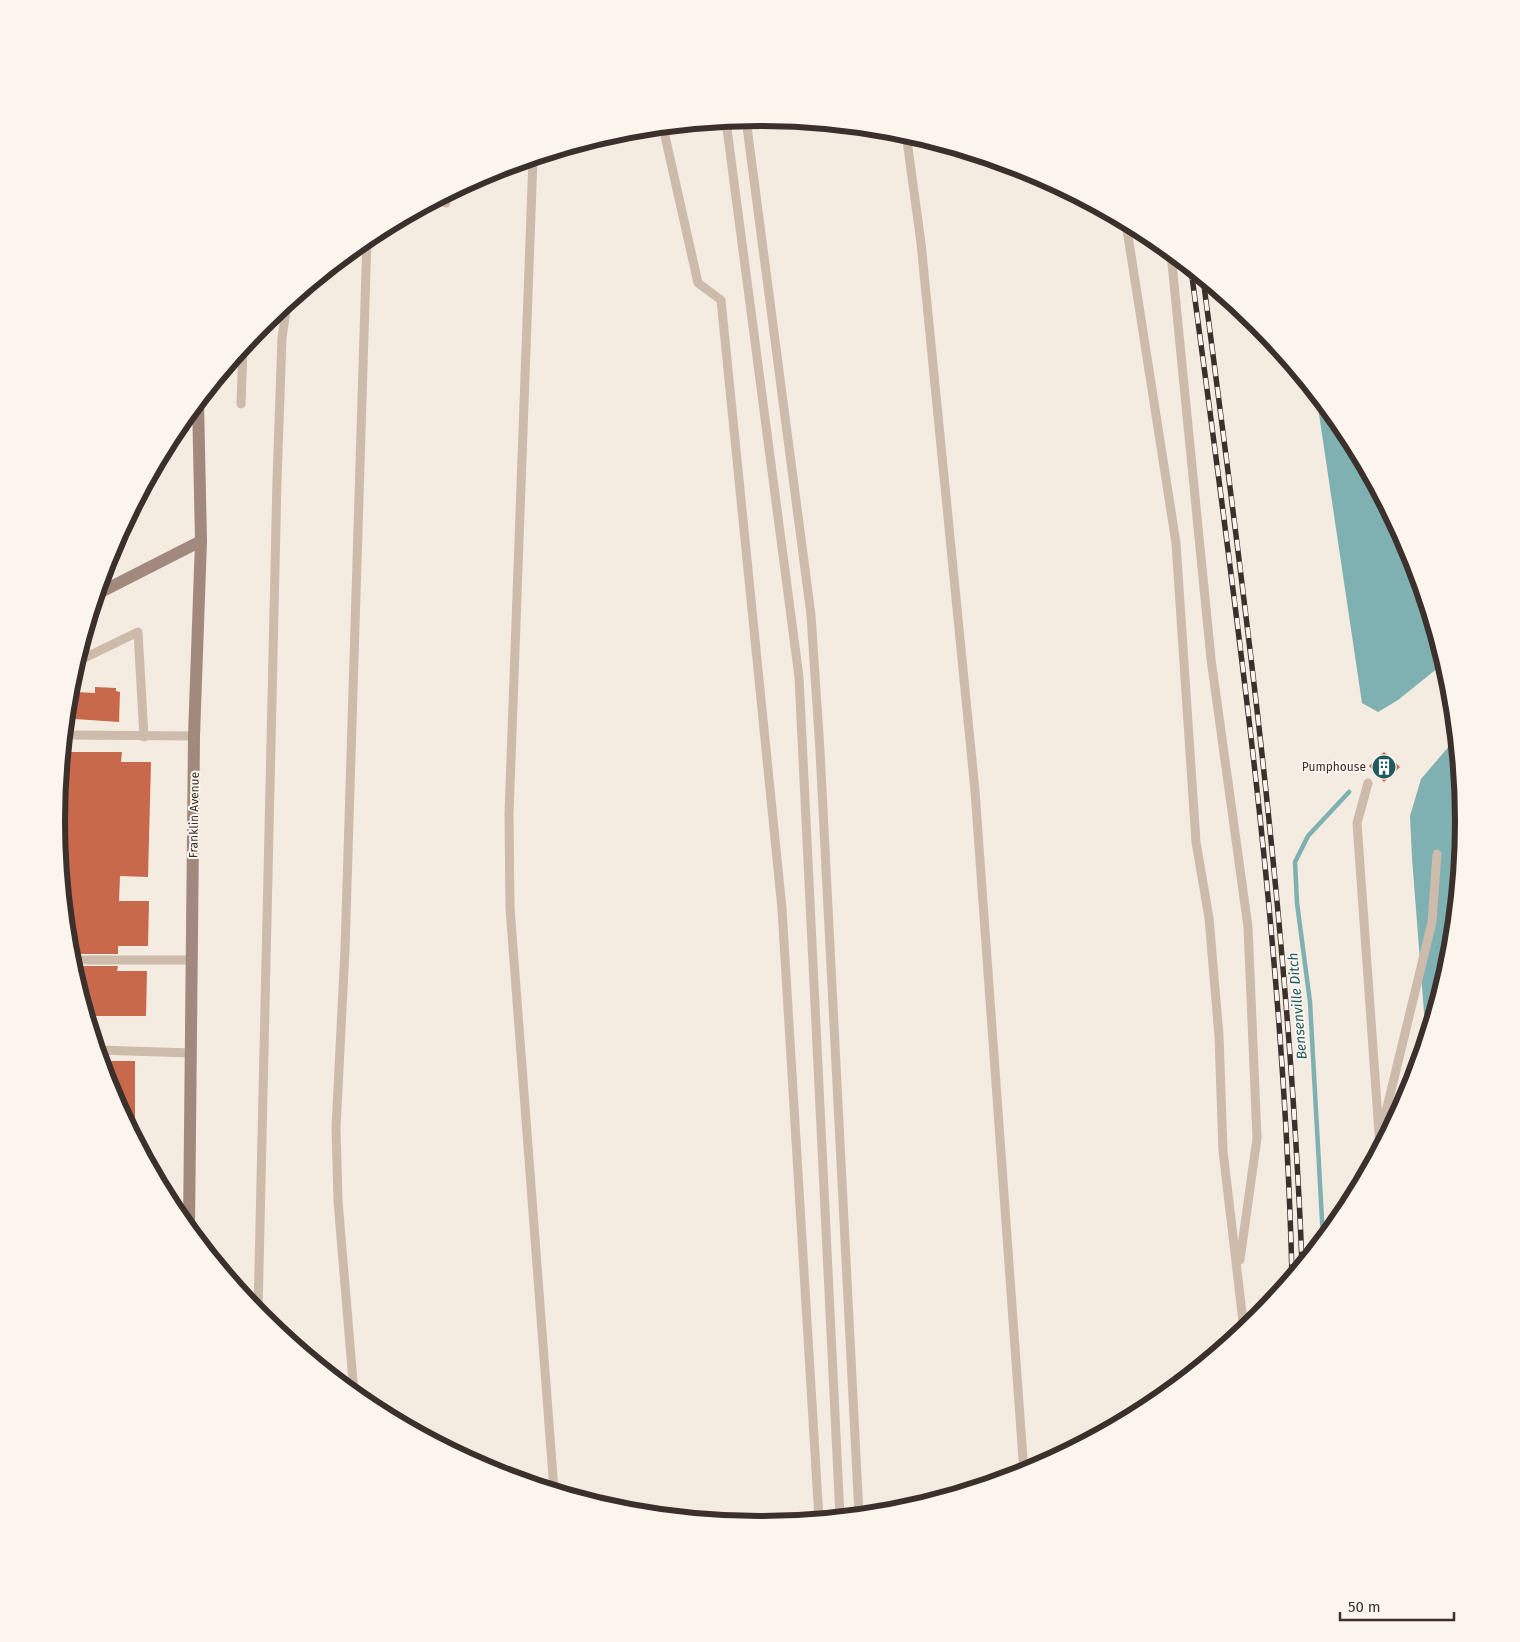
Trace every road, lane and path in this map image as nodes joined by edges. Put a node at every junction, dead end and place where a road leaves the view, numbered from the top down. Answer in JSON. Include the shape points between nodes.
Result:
{"nodes":[{"id":1,"x":747,"y":126,"type":"edge"},
{"id":2,"x":727,"y":127,"type":"edge"},
{"id":3,"x":664,"y":133,"type":"edge"},
{"id":4,"x":907,"y":142,"type":"edge"},
{"id":5,"x":533,"y":165,"type":"edge"},
{"id":6,"x":1127,"y":231,"type":"edge"},
{"id":7,"x":367,"y":248,"type":"edge"},
{"id":8,"x":1172,"y":262,"type":"edge"},
{"id":9,"x":285,"y":314,"type":"edge"},
{"id":10,"x":243,"y":357,"type":"edge"},
{"id":11,"x":241,"y":404,"type":"dead end"},
{"id":12,"x":198,"y":413,"type":"edge"},
{"id":13,"x":202,"y":542,"type":"junction"},
{"id":14,"x":105,"y":590,"type":"edge"},
{"id":15,"x":85,"y":658,"type":"edge"},
{"id":16,"x":71,"y":734,"type":"edge"},
{"id":17,"x":194,"y":736,"type":"junction"},
{"id":18,"x":144,"y":737,"type":"junction"},
{"id":19,"x":1368,"y":782,"type":"dead end"},
{"id":20,"x":1437,"y":854,"type":"dead end"},
{"id":21,"x":79,"y":960,"type":"edge"},
{"id":22,"x":192,"y":960,"type":"junction"},
{"id":23,"x":104,"y":1050,"type":"edge"},
{"id":24,"x":191,"y":1053,"type":"junction"},
{"id":25,"x":1384,"y":1126,"type":"edge"},
{"id":26,"x":1379,"y":1135,"type":"edge"},
{"id":27,"x":189,"y":1217,"type":"edge"},
{"id":28,"x":1238,"y":1273,"type":"junction"},
{"id":29,"x":258,"y":1301,"type":"edge"},
{"id":30,"x":1243,"y":1320,"type":"edge"},
{"id":31,"x":353,"y":1384,"type":"edge"},
{"id":32,"x":1023,"y":1464,"type":"edge"},
{"id":33,"x":554,"y":1484,"type":"edge"},
{"id":34,"x":859,"y":1509,"type":"edge"},
{"id":35,"x":840,"y":1511,"type":"edge"},
{"id":36,"x":819,"y":1514,"type":"edge"}],
"edges":[{"from":1,"to":34,"type":"lane","via":[[811,615]]},
{"from":2,"to":35,"type":"lane","via":[[799,677]]},
{"from":3,"to":36,"type":"lane","via":[[698,283],[721,300],[782,909]]},
{"from":4,"to":32,"type":"lane","via":[[921,243],[975,791]]},
{"from":5,"to":33,"type":"lane","via":[[509,814],[510,908]]},
{"from":6,"to":28,"type":"lane","via":[[1176,543],[1196,842],[1209,918],[1219,1036],[1223,1151]]},
{"from":7,"to":31,"type":"lane","via":[[336,1128],[338,1201]]},
{"from":8,"to":28,"type":"lane","via":[[1211,659],[1248,927],[1257,1138]]},
{"from":9,"to":29,"type":"lane","via":[[278,470]]},
{"from":10,"to":11,"type":"lane"},
{"from":12,"to":13,"type":"main road","name":"Franklin Avenue"},
{"from":13,"to":14,"type":"main road"},
{"from":13,"to":17,"type":"main road","name":"Franklin Avenue"},
{"from":15,"to":18,"type":"lane","via":[[138,632]]},
{"from":16,"to":18,"type":"lane"},
{"from":17,"to":18,"type":"lane"},
{"from":17,"to":22,"type":"main road","name":"Franklin Avenue"},
{"from":19,"to":26,"type":"lane","via":[[1357,823]]},
{"from":20,"to":25,"type":"lane","via":[[1432,922]]},
{"from":21,"to":22,"type":"lane"},
{"from":22,"to":24,"type":"main road","name":"Franklin Avenue"},
{"from":23,"to":24,"type":"lane"},
{"from":24,"to":27,"type":"main road","name":"Franklin Avenue"},
{"from":28,"to":30,"type":"lane"}]}
